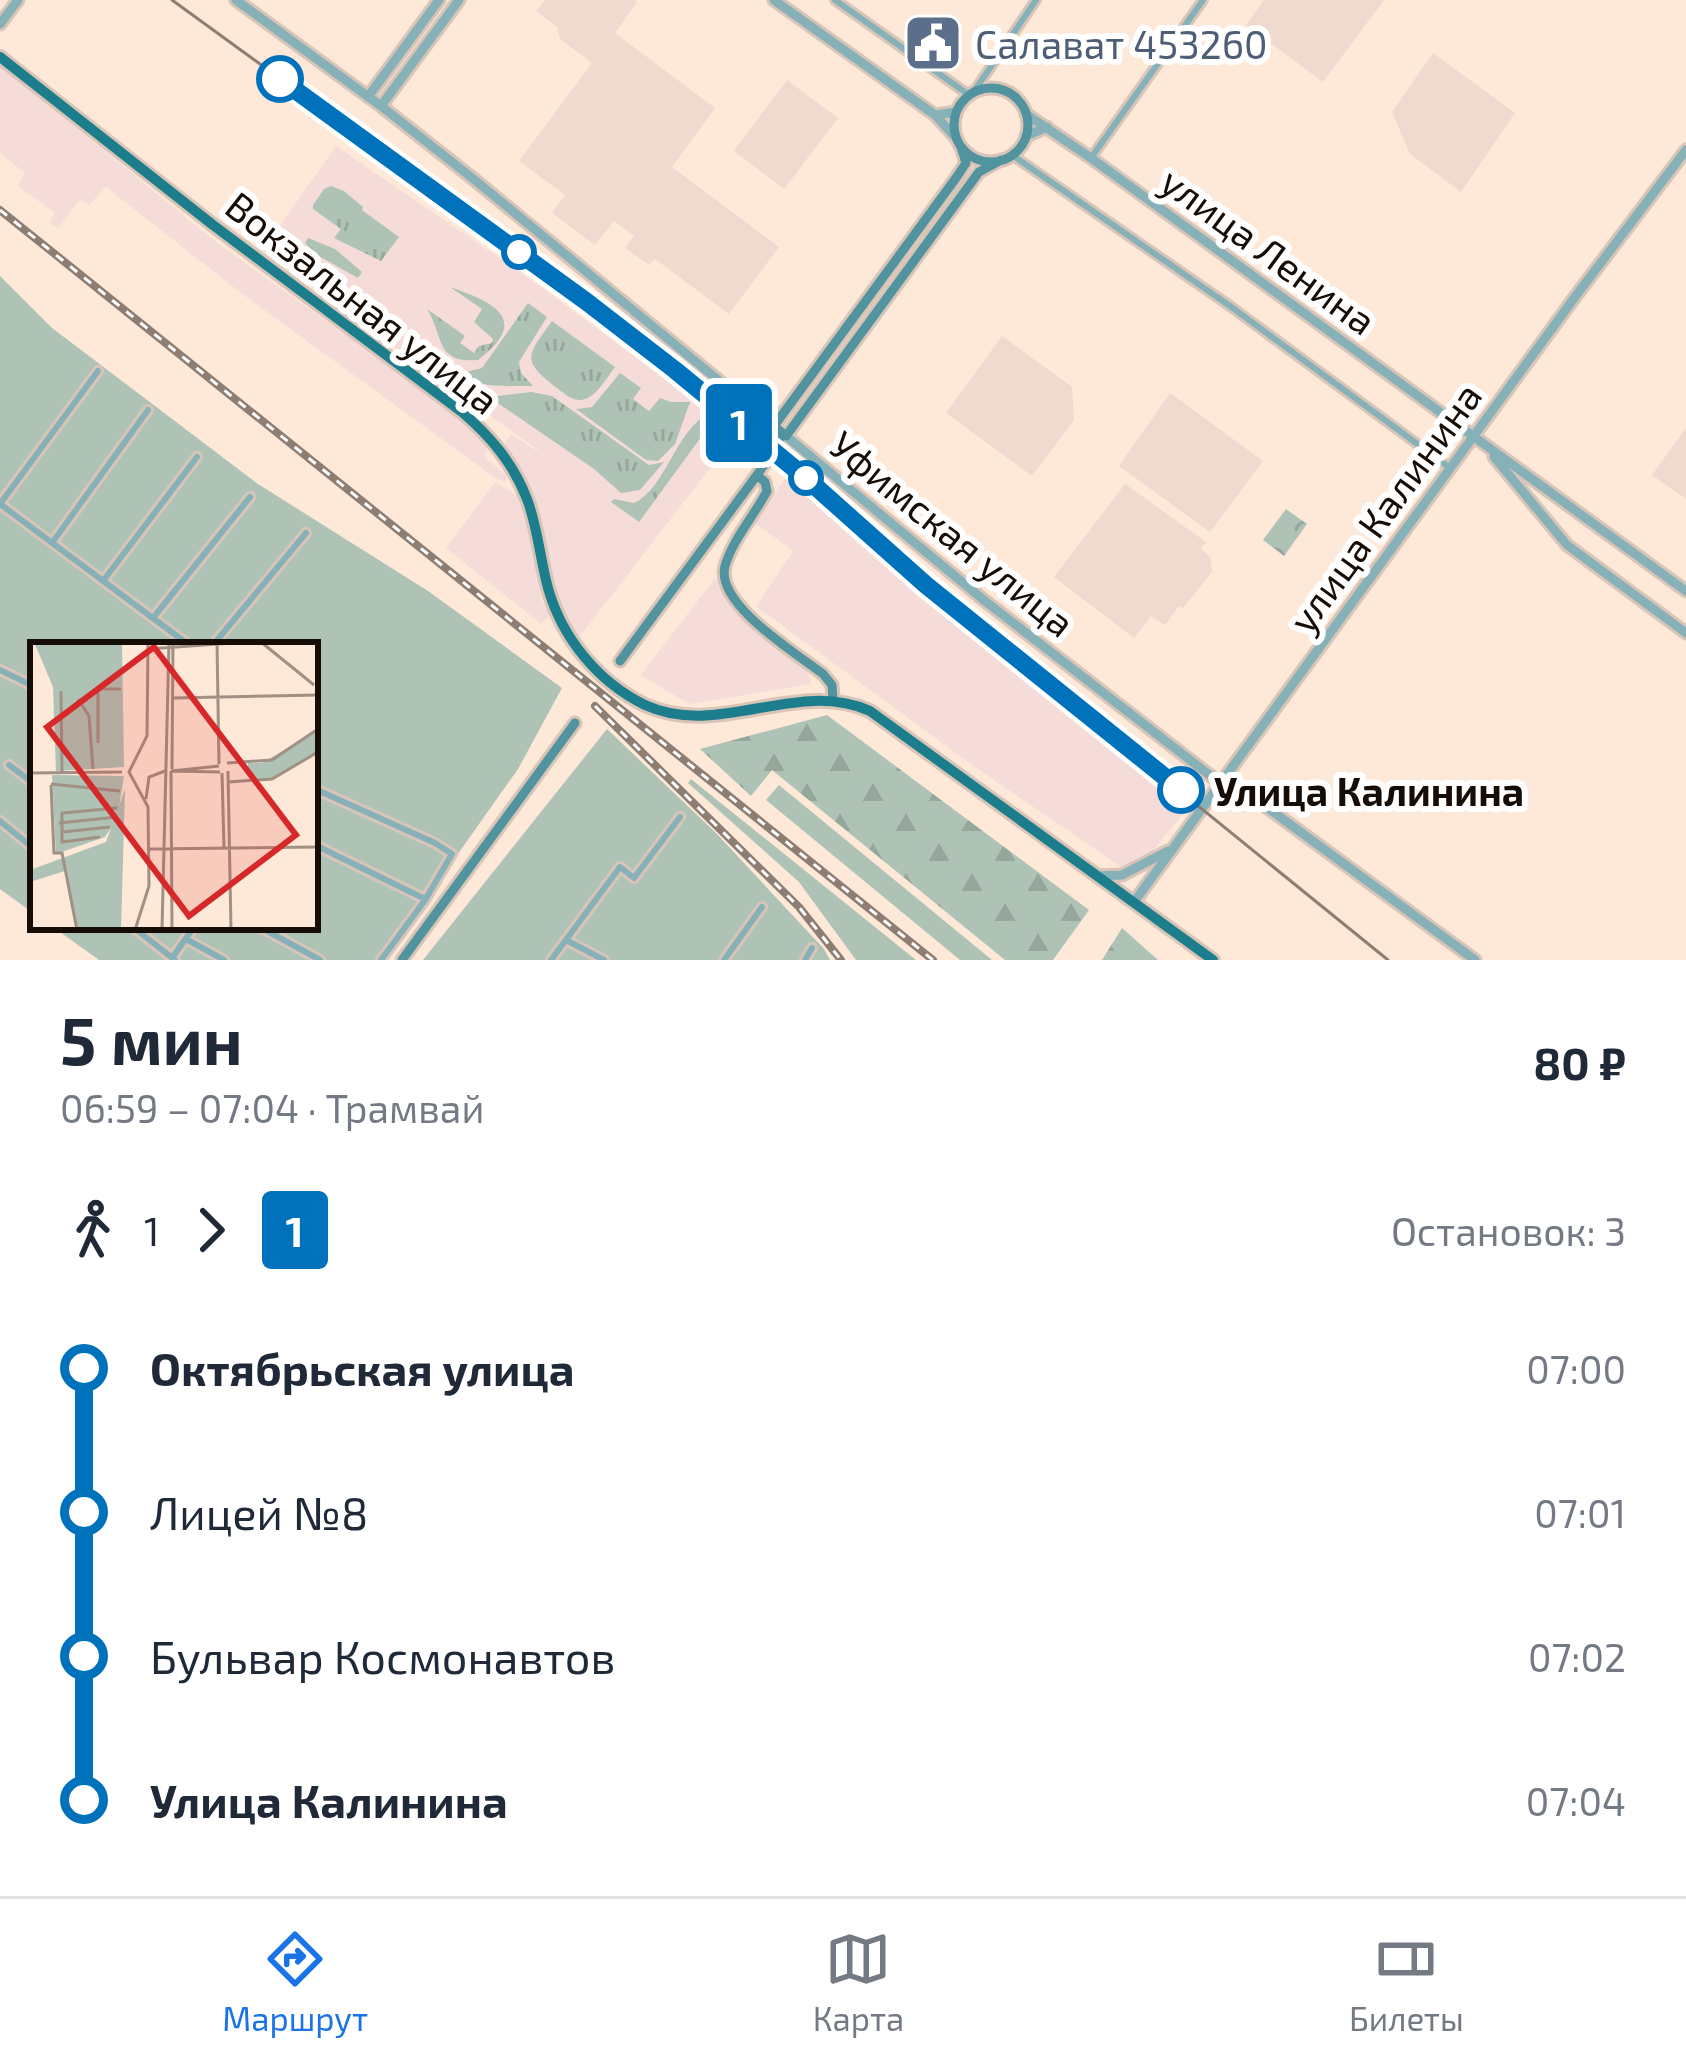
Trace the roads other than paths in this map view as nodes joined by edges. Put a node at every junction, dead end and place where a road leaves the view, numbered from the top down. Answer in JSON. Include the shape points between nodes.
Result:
{"nodes":[{"id":1,"x":18,"y":0,"type":"edge"},
{"id":2,"x":236,"y":0,"type":"edge"},
{"id":3,"x":439,"y":0,"type":"edge"},
{"id":4,"x":459,"y":0,"type":"edge"},
{"id":5,"x":774,"y":0,"type":"edge"},
{"id":6,"x":835,"y":0,"type":"edge"},
{"id":7,"x":1036,"y":0,"type":"edge"},
{"id":8,"x":1203,"y":0,"type":"edge"},
{"id":9,"x":0,"y":24,"type":"edge"},
{"id":10,"x":0,"y":56,"type":"edge"},
{"id":11,"x":971,"y":94,"type":"junction"},
{"id":12,"x":368,"y":97,"type":"junction"},
{"id":13,"x":382,"y":106,"type":"junction"},
{"id":14,"x":956,"y":112,"type":"junction"},
{"id":15,"x":1026,"y":114,"type":"junction"},
{"id":16,"x":934,"y":115,"type":"junction"},
{"id":17,"x":1047,"y":127,"type":"junction"},
{"id":18,"x":1026,"y":136,"type":"junction"},
{"id":19,"x":959,"y":143,"type":"junction"},
{"id":20,"x":1686,"y":150,"type":"edge"},
{"id":21,"x":1007,"y":157,"type":"junction"},
{"id":22,"x":1091,"y":158,"type":"junction"},
{"id":23,"x":98,"y":371,"type":"dead end"},
{"id":24,"x":148,"y":410,"type":"dead end"},
{"id":25,"x":781,"y":432,"type":"junction"},
{"id":26,"x":1473,"y":436,"type":"junction"},
{"id":27,"x":197,"y":457,"type":"dead end"},
{"id":28,"x":1450,"y":468,"type":"junction"},
{"id":29,"x":758,"y":475,"type":"junction"},
{"id":30,"x":250,"y":497,"type":"dead end"},
{"id":31,"x":0,"y":504,"type":"edge"},
{"id":32,"x":306,"y":533,"type":"dead end"},
{"id":33,"x":52,"y":542,"type":"junction"},
{"id":34,"x":104,"y":581,"type":"junction"},
{"id":35,"x":1686,"y":591,"type":"edge"},
{"id":36,"x":153,"y":618,"type":"junction"},
{"id":37,"x":1686,"y":633,"type":"edge"},
{"id":38,"x":185,"y":642,"type":"edge"},
{"id":39,"x":215,"y":642,"type":"edge"},
{"id":40,"x":620,"y":661,"type":"dead end"},
{"id":41,"x":0,"y":670,"type":"edge"},
{"id":42,"x":30,"y":685,"type":"edge"},
{"id":43,"x":833,"y":700,"type":"junction"},
{"id":44,"x":575,"y":723,"type":"dead end"},
{"id":45,"x":9,"y":765,"type":"dead end"},
{"id":46,"x":30,"y":781,"type":"edge"},
{"id":47,"x":1221,"y":784,"type":"junction"},
{"id":48,"x":318,"y":790,"type":"edge"},
{"id":49,"x":680,"y":817,"type":"dead end"},
{"id":50,"x":0,"y":821,"type":"edge"},
{"id":51,"x":30,"y":846,"type":"edge"},
{"id":52,"x":318,"y":846,"type":"edge"},
{"id":53,"x":1173,"y":848,"type":"junction"},
{"id":54,"x":1098,"y":876,"type":"junction"},
{"id":55,"x":425,"y":900,"type":"junction"},
{"id":56,"x":1134,"y":902,"type":"junction"},
{"id":57,"x":761,"y":907,"type":"dead end"},
{"id":58,"x":137,"y":930,"type":"edge"},
{"id":59,"x":192,"y":930,"type":"edge"},
{"id":60,"x":265,"y":930,"type":"edge"},
{"id":61,"x":186,"y":939,"type":"junction"},
{"id":62,"x":566,"y":940,"type":"junction"},
{"id":63,"x":812,"y":948,"type":"dead end"},
{"id":64,"x":173,"y":959,"type":"edge"},
{"id":65,"x":224,"y":960,"type":"edge"},
{"id":66,"x":320,"y":960,"type":"edge"},
{"id":67,"x":381,"y":960,"type":"edge"},
{"id":68,"x":403,"y":960,"type":"edge"},
{"id":69,"x":551,"y":960,"type":"edge"},
{"id":70,"x":604,"y":960,"type":"edge"},
{"id":71,"x":724,"y":960,"type":"edge"},
{"id":72,"x":805,"y":960,"type":"edge"},
{"id":73,"x":1213,"y":960,"type":"edge"},
{"id":74,"x":1474,"y":960,"type":"edge"}],
"edges":[{"from":1,"to":9,"type":"street"},
{"from":2,"to":12,"type":"street","name":"Уфимская улица"},
{"from":3,"to":12,"type":"street"},
{"from":4,"to":13,"type":"street"},
{"from":5,"to":16,"type":"street","name":"улица Ленина"},
{"from":6,"to":11,"type":"street"},
{"from":7,"to":11,"type":"street"},
{"from":8,"to":22,"type":"street"},
{"from":10,"to":43,"type":"main road","name":"Вокзальная улица","via":[[479,427],[511,465],[528,502],[564,627],[610,682],[682,715]]},
{"from":11,"to":14,"type":"main road"},
{"from":11,"to":15,"type":"main road","via":[[1005,91]]},
{"from":12,"to":13,"type":"street","name":"Уфимская улица"},
{"from":13,"to":25,"type":"street","name":"Уфимская улица"},
{"from":14,"to":16,"type":"street"},
{"from":14,"to":19,"type":"main road"},
{"from":15,"to":17,"type":"street","name":"улица Ленина"},
{"from":15,"to":18,"type":"main road"},
{"from":16,"to":19,"type":"street","name":"улица Ленина"},
{"from":17,"to":18,"type":"street"},
{"from":17,"to":22,"type":"street","name":"улица Ленина"},
{"from":18,"to":21,"type":"main road"},
{"from":19,"to":21,"type":"main road","name":"улица Ленина","via":[[979,160]]},
{"from":19,"to":25,"type":"main road","via":[[966,163]]},
{"from":20,"to":26,"type":"street","name":"улица Калинина"},
{"from":21,"to":25,"type":"main road","via":[[980,172]]},
{"from":21,"to":28,"type":"street","name":"улица Ленина","via":[[1230,306]]},
{"from":22,"to":26,"type":"street","name":"улица Ленина"},
{"from":23,"to":31,"type":"street"},
{"from":24,"to":33,"type":"street"},
{"from":25,"to":29,"type":"main road"},
{"from":25,"to":47,"type":"street","name":"Уфимская улица"},
{"from":26,"to":28,"type":"street","name":"улица Калинина"},
{"from":26,"to":35,"type":"street","name":"улица Ленина"},
{"from":26,"to":37,"type":"street","name":"улица Ленина","via":[[1567,545]]},
{"from":27,"to":34,"type":"street"},
{"from":28,"to":47,"type":"street","name":"улица Калинина"},
{"from":29,"to":40,"type":"main road"},
{"from":29,"to":43,"type":"main road","via":[[767,491],[728,557],[726,589],[824,674]]},
{"from":30,"to":36,"type":"street"},
{"from":31,"to":33,"type":"street"},
{"from":32,"to":39,"type":"street"},
{"from":33,"to":34,"type":"street"},
{"from":34,"to":36,"type":"street"},
{"from":36,"to":38,"type":"street"},
{"from":41,"to":42,"type":"street"},
{"from":43,"to":54,"type":"main road","name":"Вокзальная улица","via":[[882,718]]},
{"from":44,"to":68,"type":"main road"},
{"from":45,"to":46,"type":"street"},
{"from":47,"to":53,"type":"street","name":"улица Калинина"},
{"from":47,"to":74,"type":"street","name":"Уфимская улица","via":[[1246,792]]},
{"from":48,"to":55,"type":"street","via":[[452,854]]},
{"from":49,"to":62,"type":"street","via":[[634,878],[620,867]]},
{"from":50,"to":51,"type":"street"},
{"from":52,"to":55,"type":"street"},
{"from":53,"to":54,"type":"street","via":[[1122,875]]},
{"from":53,"to":56,"type":"street","name":"улица Калинина"},
{"from":54,"to":56,"type":"main road","name":"Вокзальная улица"},
{"from":55,"to":67,"type":"street"},
{"from":56,"to":73,"type":"main road","name":"Вокзальная улица"},
{"from":57,"to":71,"type":"street"},
{"from":58,"to":64,"type":"street"},
{"from":59,"to":61,"type":"street"},
{"from":60,"to":66,"type":"street"},
{"from":61,"to":64,"type":"street"},
{"from":61,"to":65,"type":"street"},
{"from":62,"to":69,"type":"street"},
{"from":62,"to":70,"type":"street"},
{"from":63,"to":72,"type":"street"}]}
